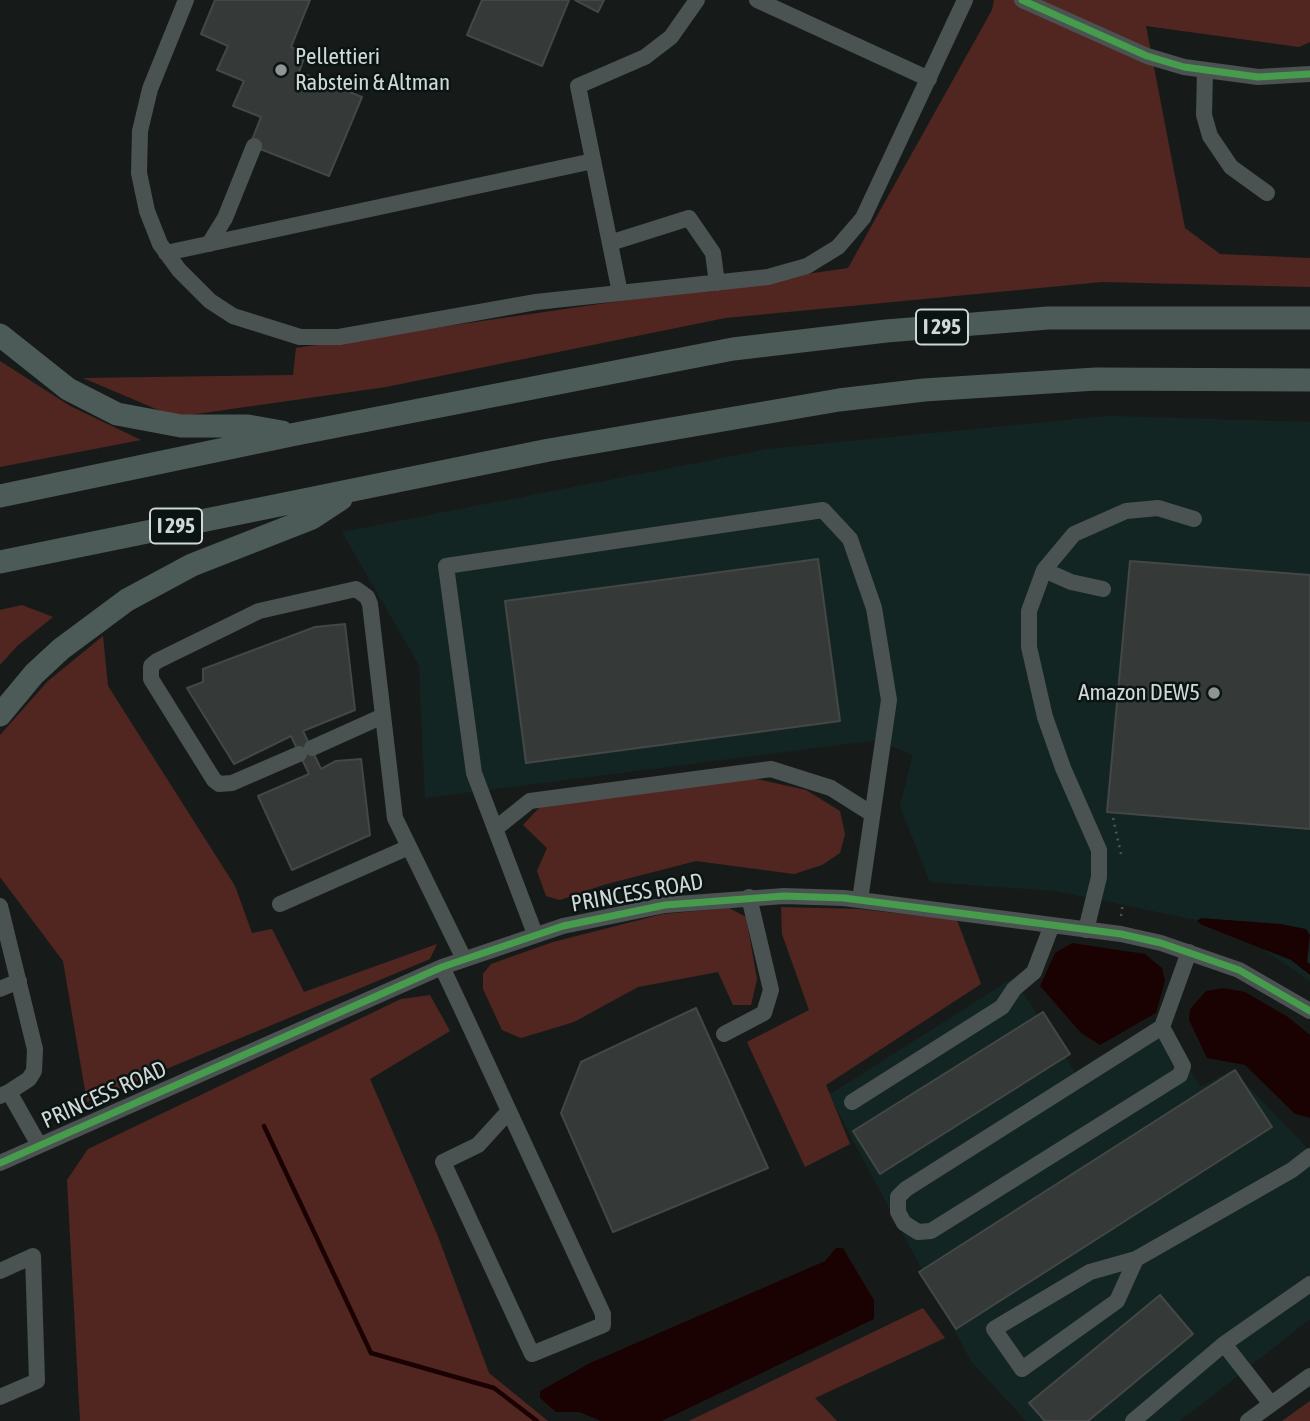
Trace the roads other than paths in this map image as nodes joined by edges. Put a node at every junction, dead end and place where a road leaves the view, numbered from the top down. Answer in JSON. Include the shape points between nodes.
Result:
{"nodes":[{"id":1,"x":186,"y":0,"type":"edge"},
{"id":2,"x":697,"y":0,"type":"edge"},
{"id":3,"x":757,"y":0,"type":"edge"},
{"id":4,"x":965,"y":0,"type":"edge"},
{"id":5,"x":1022,"y":0,"type":"edge"},
{"id":6,"x":1205,"y":71,"type":"junction"},
{"id":7,"x":1310,"y":74,"type":"edge"},
{"id":8,"x":929,"y":79,"type":"junction"},
{"id":9,"x":254,"y":146,"type":"dead end"},
{"id":10,"x":593,"y":160,"type":"junction"},
{"id":11,"x":1267,"y":193,"type":"dead end"},
{"id":12,"x":610,"y":243,"type":"junction"},
{"id":13,"x":209,"y":244,"type":"junction"},
{"id":14,"x":166,"y":253,"type":"junction"},
{"id":15,"x":717,"y":283,"type":"junction"},
{"id":16,"x":620,"y":293,"type":"junction"},
{"id":17,"x":1310,"y":318,"type":"edge"},
{"id":18,"x":0,"y":335,"type":"edge"},
{"id":19,"x":1310,"y":380,"type":"edge"},
{"id":20,"x":296,"y":434,"type":"junction"},
{"id":21,"x":353,"y":492,"type":"junction"},
{"id":22,"x":0,"y":496,"type":"edge"},
{"id":23,"x":1194,"y":519,"type":"dead end"},
{"id":24,"x":0,"y":562,"type":"edge"},
{"id":25,"x":1044,"y":570,"type":"junction"},
{"id":26,"x":1103,"y":589,"type":"dead end"},
{"id":27,"x":0,"y":715,"type":"edge"},
{"id":28,"x":383,"y":716,"type":"junction"},
{"id":29,"x":872,"y":814,"type":"junction"},
{"id":30,"x":495,"y":830,"type":"junction"},
{"id":31,"x":409,"y":847,"type":"junction"},
{"id":32,"x":749,"y":897,"type":"junction"},
{"id":33,"x":860,"y":900,"type":"junction"},
{"id":34,"x":280,"y":904,"type":"dead end"},
{"id":35,"x":0,"y":906,"type":"edge"},
{"id":36,"x":1052,"y":925,"type":"junction"},
{"id":37,"x":1086,"y":930,"type":"junction"},
{"id":38,"x":535,"y":934,"type":"junction"},
{"id":39,"x":1189,"y":952,"type":"junction"},
{"id":40,"x":464,"y":959,"type":"junction"},
{"id":41,"x":442,"y":967,"type":"junction"},
{"id":42,"x":19,"y":981,"type":"junction"},
{"id":43,"x":0,"y":989,"type":"edge"},
{"id":44,"x":1310,"y":1011,"type":"edge"},
{"id":45,"x":1162,"y":1027,"type":"junction"},
{"id":46,"x":724,"y":1034,"type":"dead end"},
{"id":47,"x":4,"y":1094,"type":"edge"},
{"id":48,"x":852,"y":1102,"type":"dead end"},
{"id":49,"x":509,"y":1111,"type":"junction"},
{"id":50,"x":39,"y":1145,"type":"junction"},
{"id":51,"x":1310,"y":1156,"type":"edge"},
{"id":52,"x":0,"y":1163,"type":"edge"},
{"id":53,"x":1136,"y":1259,"type":"junction"},
{"id":54,"x":0,"y":1271,"type":"edge"},
{"id":55,"x":1310,"y":1284,"type":"edge"},
{"id":56,"x":1224,"y":1344,"type":"junction"},
{"id":57,"x":1310,"y":1376,"type":"edge"},
{"id":58,"x":2,"y":1391,"type":"edge"},
{"id":59,"x":1271,"y":1404,"type":"junction"},
{"id":60,"x":1133,"y":1421,"type":"edge"},
{"id":61,"x":1248,"y":1421,"type":"edge"}],
"edges":[{"from":1,"to":14,"type":"street","via":[[150,89],[140,131],[139,173],[147,211]]},
{"from":2,"to":10,"type":"street","via":[[671,37],[645,57],[579,86]]},
{"from":3,"to":8,"type":"street"},
{"from":4,"to":8,"type":"street"},
{"from":5,"to":6,"type":"street","via":[[1147,56]]},
{"from":6,"to":7,"type":"street","via":[[1258,77]]},
{"from":6,"to":11,"type":"street","via":[[1204,115],[1210,136],[1231,167]]},
{"from":8,"to":15,"type":"street","via":[[863,218],[838,247],[807,266],[768,277]]},
{"from":9,"to":13,"type":"street","via":[[225,218]]},
{"from":10,"to":12,"type":"street"},
{"from":10,"to":13,"type":"street"},
{"from":12,"to":15,"type":"street","via":[[690,218],[713,253]]},
{"from":12,"to":16,"type":"street"},
{"from":13,"to":14,"type":"street"},
{"from":14,"to":16,"type":"street","via":[[194,287],[233,316],[300,337],[339,337],[537,302]]},
{"from":15,"to":16,"type":"street"},
{"from":17,"to":20,"type":"highway","number":"I 295","via":[[1048,318],[808,340],[733,349]]},
{"from":18,"to":20,"type":"highway","via":[[68,389],[117,414],[181,426],[248,426]]},
{"from":19,"to":21,"type":"highway","number":"I 295","via":[[1097,379],[900,393],[720,419]]},
{"from":20,"to":22,"type":"highway","number":"I 295"},
{"from":21,"to":24,"type":"highway","number":"I 295"},
{"from":21,"to":27,"type":"highway","via":[[312,518],[192,565],[127,600],[61,649]]},
{"from":23,"to":25,"type":"street","via":[[1158,508],[1126,511],[1074,534]]},
{"from":25,"to":26,"type":"street"},
{"from":25,"to":37,"type":"street","via":[[1029,611],[1030,647],[1045,717],[1099,850]]},
{"from":28,"to":28,"type":"street","via":[[370,604],[356,589],[259,611],[151,666],[151,679],[219,784],[232,783]]},
{"from":28,"to":31,"type":"street","via":[[395,818]]},
{"from":29,"to":30,"type":"street","via":[[831,788],[771,769],[530,801]]},
{"from":29,"to":30,"type":"street","via":[[889,700],[874,608],[849,538],[823,510],[446,566],[474,773]]},
{"from":29,"to":33,"type":"street"},
{"from":30,"to":38,"type":"street"},
{"from":31,"to":34,"type":"street"},
{"from":31,"to":40,"type":"street"},
{"from":32,"to":33,"type":"street","name":"PRINCESS ROAD"},
{"from":32,"to":38,"type":"street","name":"PRINCESS ROAD","via":[[606,915]]},
{"from":32,"to":46,"type":"street","via":[[771,990],[764,1013]]},
{"from":33,"to":36,"type":"street","name":"PRINCESS ROAD"},
{"from":35,"to":42,"type":"street"},
{"from":36,"to":37,"type":"street","name":"PRINCESS ROAD"},
{"from":36,"to":48,"type":"street","via":[[1034,972],[1002,1007]]},
{"from":37,"to":39,"type":"street","name":"PRINCESS ROAD"},
{"from":38,"to":40,"type":"street","name":"PRINCESS ROAD"},
{"from":39,"to":44,"type":"street","name":"PRINCESS ROAD","via":[[1239,970]]},
{"from":39,"to":45,"type":"street"},
{"from":40,"to":41,"type":"street","name":"PRINCESS ROAD"},
{"from":41,"to":49,"type":"street"},
{"from":41,"to":50,"type":"street","name":"PRINCESS ROAD"},
{"from":42,"to":43,"type":"street"},
{"from":42,"to":47,"type":"street","via":[[35,1062],[29,1079]]},
{"from":45,"to":45,"type":"street","via":[[1183,1066],[1180,1074],[931,1230],[918,1232],[904,1223],[898,1198],[906,1189]]},
{"from":47,"to":50,"type":"street"},
{"from":49,"to":49,"type":"street","via":[[603,1314],[603,1325],[532,1354],[443,1162],[478,1145]]},
{"from":50,"to":52,"type":"street","name":"PRINCESS ROAD"},
{"from":51,"to":53,"type":"street"},
{"from":53,"to":53,"type":"street","via":[[1090,1272],[994,1329],[1022,1369],[1117,1301]]},
{"from":54,"to":58,"type":"street","via":[[33,1256],[37,1381]]},
{"from":55,"to":56,"type":"street"},
{"from":56,"to":59,"type":"street"},
{"from":56,"to":60,"type":"street"},
{"from":57,"to":59,"type":"street"},
{"from":59,"to":61,"type":"street"}]}
